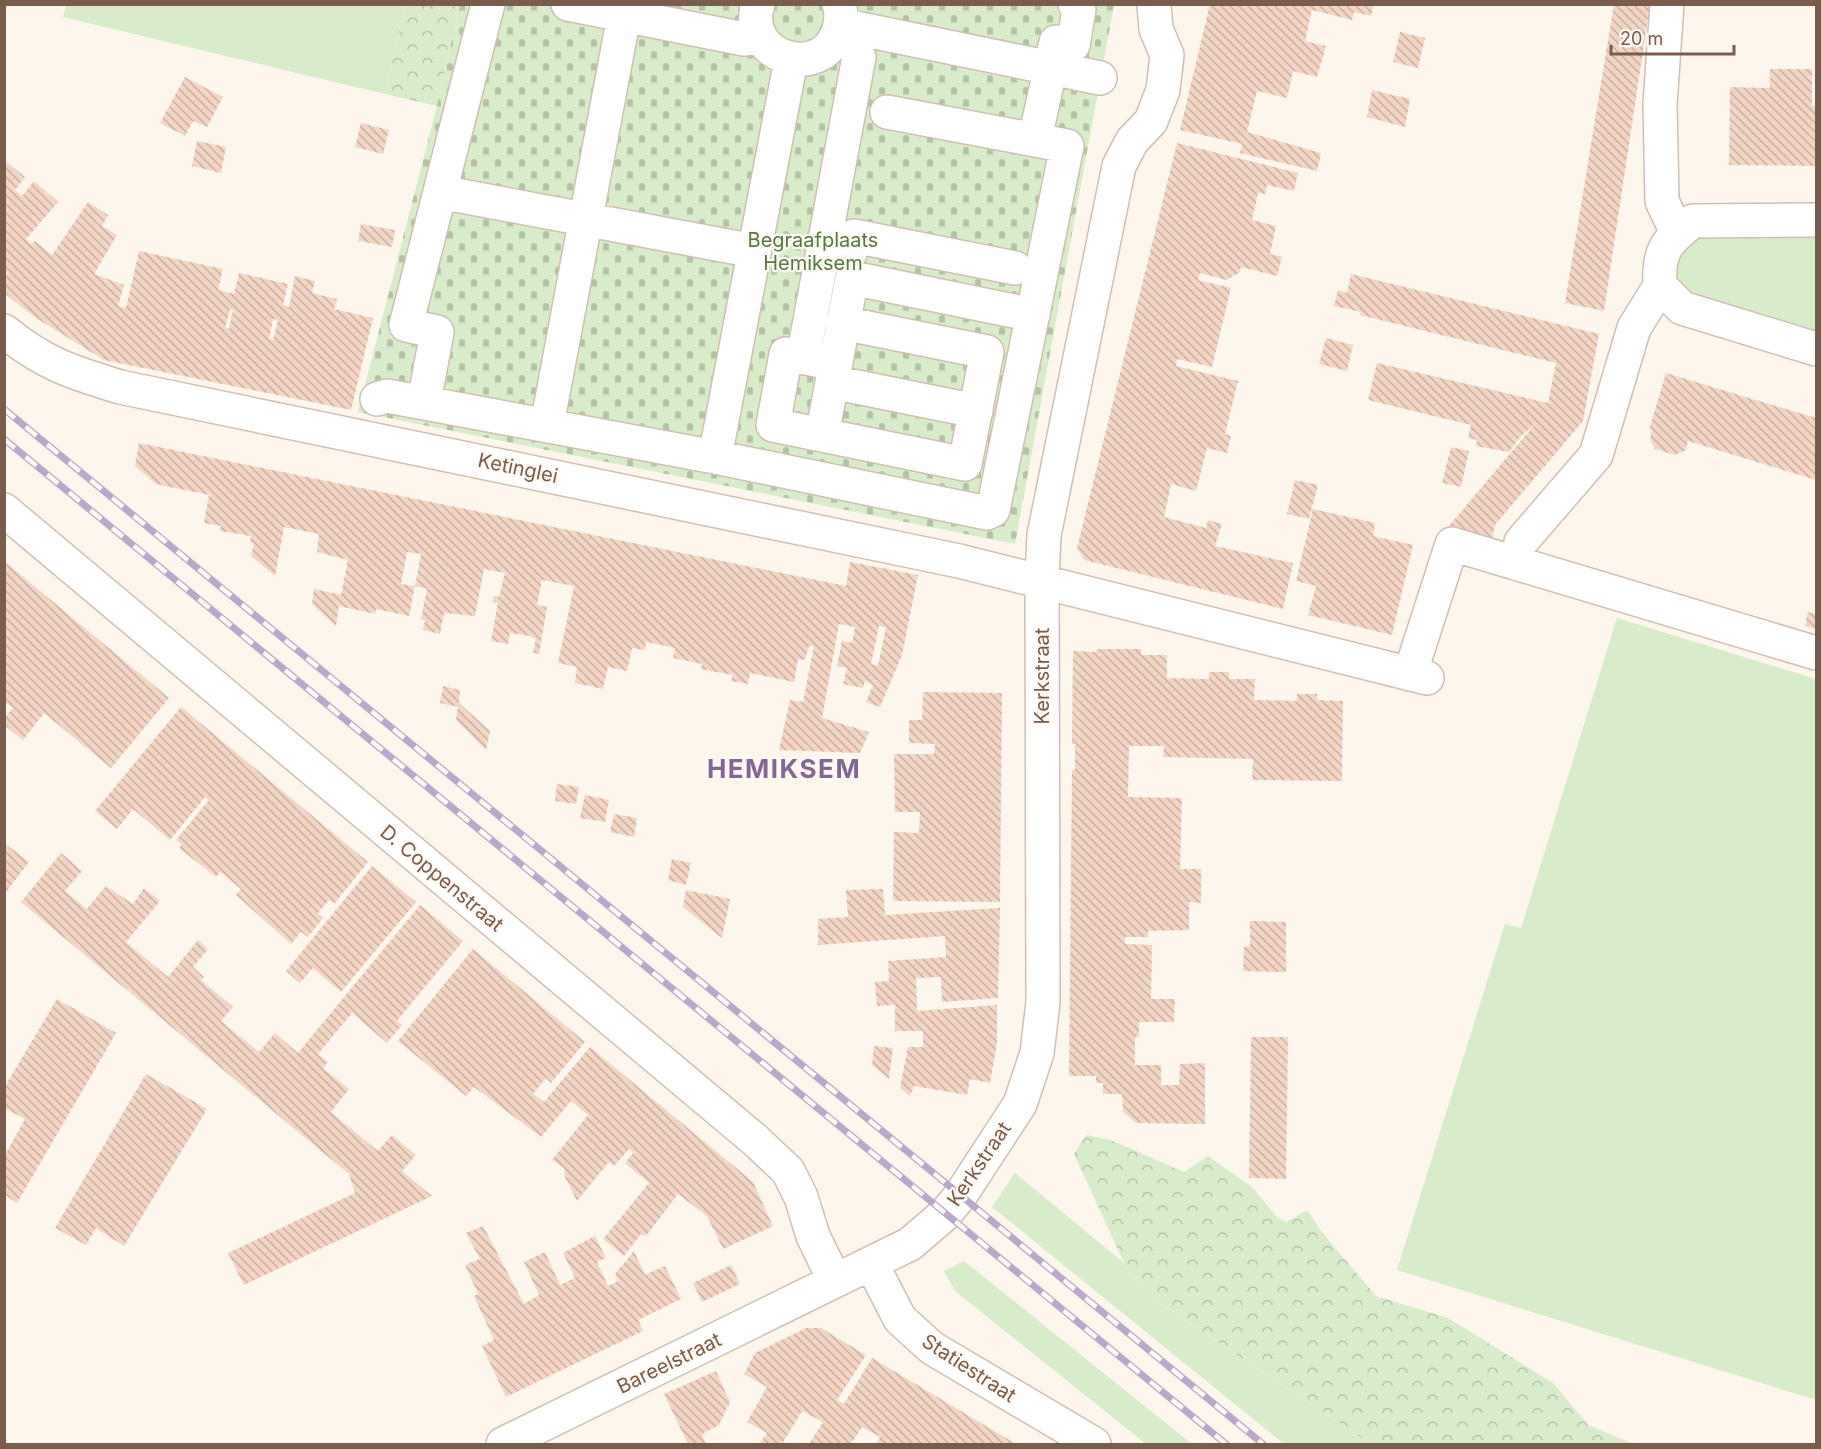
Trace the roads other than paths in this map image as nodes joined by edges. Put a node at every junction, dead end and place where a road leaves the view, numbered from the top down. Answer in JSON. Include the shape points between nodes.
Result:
{"nodes":[{"id":1,"x":488,"y":4,"type":"edge"},
{"id":2,"x":568,"y":4,"type":"edge"},
{"id":3,"x":758,"y":4,"type":"edge"},
{"id":4,"x":1154,"y":4,"type":"edge"},
{"id":5,"x":1667,"y":4,"type":"edge"},
{"id":6,"x":1081,"y":6,"type":"edge"},
{"id":7,"x":840,"y":15,"type":"edge"},
{"id":8,"x":624,"y":16,"type":"junction"},
{"id":9,"x":760,"y":36,"type":"junction"},
{"id":10,"x":859,"y":57,"type":"dead end"},
{"id":11,"x":791,"y":60,"type":"junction"},
{"id":12,"x":1051,"y":68,"type":"junction"},
{"id":13,"x":1100,"y":78,"type":"dead end"},
{"id":14,"x":887,"y":112,"type":"dead end"},
{"id":15,"x":1035,"y":139,"type":"junction"},
{"id":16,"x":440,"y":192,"type":"junction"},
{"id":17,"x":585,"y":219,"type":"junction"},
{"id":18,"x":1816,"y":220,"type":"edge"},
{"id":19,"x":1677,"y":233,"type":"junction"},
{"id":20,"x":754,"y":251,"type":"junction"},
{"id":21,"x":842,"y":260,"type":"junction"},
{"id":22,"x":1016,"y":268,"type":"dead end"},
{"id":23,"x":1660,"y":286,"type":"junction"},
{"id":24,"x":1033,"y":315,"type":"junction"},
{"id":25,"x":843,"y":323,"type":"junction"},
{"id":26,"x":4,"y":331,"type":"edge"},
{"id":27,"x":1816,"y":349,"type":"edge"},
{"id":28,"x":803,"y":358,"type":"junction"},
{"id":29,"x":834,"y":373,"type":"junction"},
{"id":30,"x":377,"y":399,"type":"dead end"},
{"id":31,"x":424,"y":402,"type":"junction"},
{"id":32,"x":976,"y":411,"type":"junction"},
{"id":33,"x":547,"y":425,"type":"junction"},
{"id":34,"x":822,"y":435,"type":"junction"},
{"id":35,"x":715,"y":457,"type":"junction"},
{"id":36,"x":4,"y":510,"type":"edge"},
{"id":37,"x":1521,"y":542,"type":"dead end"},
{"id":38,"x":1042,"y":580,"type":"junction"},
{"id":39,"x":1816,"y":653,"type":"edge"},
{"id":40,"x":872,"y":1264,"type":"junction"},
{"id":41,"x":834,"y":1280,"type":"junction"},
{"id":42,"x":502,"y":1444,"type":"edge"},
{"id":43,"x":1094,"y":1444,"type":"edge"}],
"edges":[{"from":1,"to":16,"type":"street"},
{"from":2,"to":8,"type":"street"},
{"from":3,"to":9,"type":"street","via":[[756,24]]},
{"from":4,"to":38,"type":"street","name":"Kerkstraat","via":[[1156,30],[1167,54],[1163,90],[1151,121],[1132,141],[1119,166],[1044,535]]},
{"from":5,"to":19,"type":"street","via":[[1660,105],[1662,201]]},
{"from":6,"to":12,"type":"street","via":[[1073,45],[1056,42]]},
{"from":7,"to":11,"type":"street","via":[[828,49],[811,58]]},
{"from":7,"to":12,"type":"street"},
{"from":8,"to":9,"type":"street","via":[[744,39]]},
{"from":8,"to":17,"type":"street"},
{"from":9,"to":11,"type":"street","via":[[768,48]]},
{"from":10,"to":21,"type":"street"},
{"from":11,"to":20,"type":"street"},
{"from":12,"to":13,"type":"street"},
{"from":12,"to":15,"type":"street"},
{"from":14,"to":15,"type":"street"},
{"from":15,"to":24,"type":"street","via":[[1067,146]]},
{"from":16,"to":17,"type":"street"},
{"from":16,"to":31,"type":"street","via":[[406,325],[437,332]]},
{"from":17,"to":20,"type":"street"},
{"from":17,"to":33,"type":"street"},
{"from":18,"to":19,"type":"street","via":[[1693,221]]},
{"from":19,"to":23,"type":"street","via":[[1663,248]]},
{"from":20,"to":35,"type":"street"},
{"from":21,"to":22,"type":"street","via":[[854,236]]},
{"from":21,"to":24,"type":"street"},
{"from":21,"to":25,"type":"street"},
{"from":21,"to":28,"type":"street"},
{"from":23,"to":27,"type":"street","via":[[1682,308]]},
{"from":23,"to":37,"type":"street","via":[[1634,328],[1596,455]]},
{"from":24,"to":35,"type":"street","via":[[993,510],[987,513]]},
{"from":25,"to":29,"type":"street"},
{"from":25,"to":32,"type":"street","via":[[987,352]]},
{"from":26,"to":38,"type":"street","name":"Ketinglei","via":[[62,370],[120,387]]},
{"from":28,"to":29,"type":"street"},
{"from":28,"to":34,"type":"street","via":[[786,354],[774,426]]},
{"from":29,"to":32,"type":"street"},
{"from":29,"to":34,"type":"street"},
{"from":30,"to":31,"type":"street","via":[[387,396]]},
{"from":31,"to":33,"type":"street"},
{"from":32,"to":34,"type":"street","via":[[965,464]]},
{"from":33,"to":35,"type":"street"},
{"from":36,"to":41,"type":"street","name":"D. Coppenstraat","via":[[755,1140],[788,1171]]},
{"from":38,"to":39,"type":"street","name":"Ketinglei","via":[[1419,676],[1452,544]]},
{"from":38,"to":40,"type":"street","name":"Kerkstraat","via":[[1042,1002],[1037,1053],[1020,1104],[960,1196],[910,1244]]},
{"from":40,"to":41,"type":"street","name":"Kerkstraat"},
{"from":40,"to":43,"type":"street","name":"Statiestraat","via":[[900,1319],[932,1348]]},
{"from":41,"to":42,"type":"street","name":"Bareelstraat"}]}
